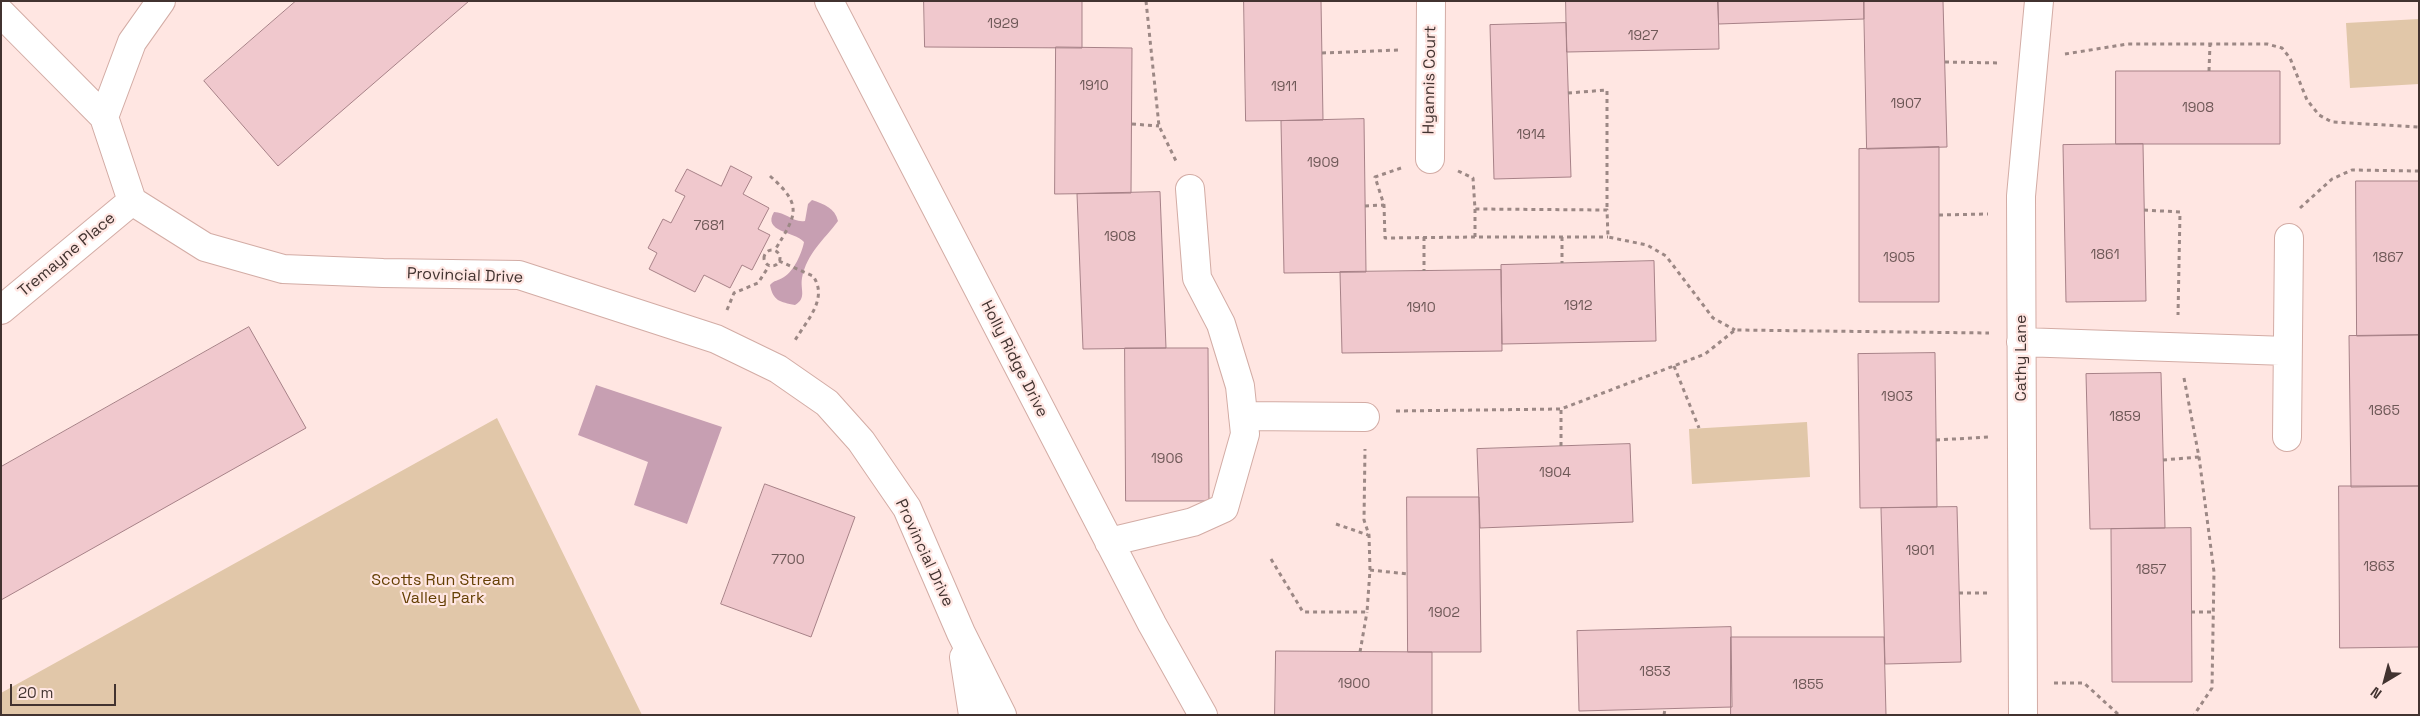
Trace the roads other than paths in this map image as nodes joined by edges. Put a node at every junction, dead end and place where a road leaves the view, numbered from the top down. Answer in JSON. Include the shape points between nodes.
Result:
{"nodes":[{"id":1,"x":161,"y":1,"type":"edge"},
{"id":2,"x":829,"y":1,"type":"edge"},
{"id":3,"x":1431,"y":1,"type":"edge"},
{"id":4,"x":2039,"y":1,"type":"edge"},
{"id":5,"x":1,"y":13,"type":"edge"},
{"id":6,"x":104,"y":117,"type":"junction"},
{"id":7,"x":1430,"y":159,"type":"road end"},
{"id":8,"x":1190,"y":189,"type":"road end"},
{"id":9,"x":132,"y":201,"type":"junction"},
{"id":10,"x":2289,"y":238,"type":"road end"},
{"id":11,"x":1,"y":310,"type":"edge"},
{"id":12,"x":2022,"y":338,"type":"junction"},
{"id":13,"x":2287,"y":352,"type":"junction"},
{"id":14,"x":1243,"y":416,"type":"junction"},
{"id":15,"x":1365,"y":418,"type":"road end"},
{"id":16,"x":2287,"y":437,"type":"dead end"},
{"id":17,"x":1109,"y":542,"type":"junction"},
{"id":18,"x":960,"y":633,"type":"junction"},
{"id":19,"x":973,"y":715,"type":"edge"},
{"id":20,"x":1002,"y":715,"type":"edge"},
{"id":21,"x":1203,"y":715,"type":"edge"},
{"id":22,"x":2023,"y":715,"type":"edge"}],
"edges":[{"from":1,"to":6,"type":"street","via":[[132,42]]},
{"from":2,"to":17,"type":"street","name":"Holly Ridge Drive"},
{"from":3,"to":7,"type":"street","name":"Hyannis Court"},
{"from":4,"to":12,"type":"street","name":"Cathy Lane","via":[[2021,213]]},
{"from":5,"to":6,"type":"street"},
{"from":6,"to":9,"type":"street"},
{"from":8,"to":14,"type":"street","via":[[1197,278],[1221,324],[1240,386]]},
{"from":9,"to":11,"type":"street","name":"Tremayne Place"},
{"from":9,"to":18,"type":"street","name":"Provincial Drive","via":[[205,247],[283,269],[518,275],[716,339],[778,368],[827,403],[861,441],[907,508]]},
{"from":10,"to":13,"type":"street"},
{"from":12,"to":13,"type":"street"},
{"from":12,"to":22,"type":"street","name":"Cathy Lane"},
{"from":13,"to":16,"type":"street"},
{"from":14,"to":15,"type":"street"},
{"from":14,"to":17,"type":"street","via":[[1245,434],[1224,508],[1193,522]]},
{"from":17,"to":21,"type":"street","name":"Holly Ridge Drive"},
{"from":18,"to":19,"type":"street","name":"Provincial Drive"},
{"from":18,"to":20,"type":"street","name":"Provincial Drive"}]}
